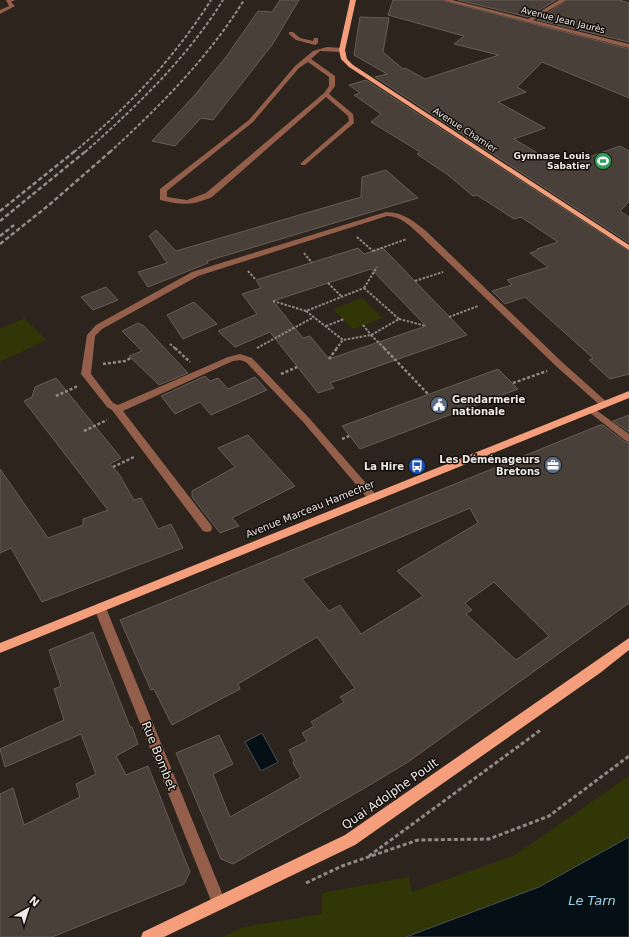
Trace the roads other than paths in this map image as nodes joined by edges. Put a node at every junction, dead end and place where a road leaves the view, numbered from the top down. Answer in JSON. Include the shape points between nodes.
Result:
{"nodes":[{"id":1,"x":353,"y":0,"type":"edge"},
{"id":2,"x":446,"y":0,"type":"edge"},
{"id":3,"x":562,"y":0,"type":"edge"},
{"id":4,"x":10,"y":1,"type":"edge"},
{"id":5,"x":0,"y":5,"type":"edge"},
{"id":6,"x":0,"y":12,"type":"edge"},
{"id":7,"x":528,"y":21,"type":"junction"},
{"id":8,"x":291,"y":33,"type":"dead end"},
{"id":9,"x":317,"y":43,"type":"junction"},
{"id":10,"x":629,"y":46,"type":"edge"},
{"id":11,"x":342,"y":50,"type":"junction"},
{"id":12,"x":308,"y":59,"type":"junction"},
{"id":13,"x":326,"y":94,"type":"junction"},
{"id":14,"x":303,"y":164,"type":"dead end"},
{"id":15,"x":629,"y":248,"type":"edge"},
{"id":16,"x":629,"y":394,"type":"edge"},
{"id":17,"x":604,"y":404,"type":"junction"},
{"id":18,"x":592,"y":410,"type":"junction"},
{"id":19,"x":117,"y":411,"type":"junction"},
{"id":20,"x":629,"y":439,"type":"edge"},
{"id":21,"x":373,"y":497,"type":"junction"},
{"id":22,"x":207,"y":528,"type":"dead end"},
{"id":23,"x":100,"y":608,"type":"junction"},
{"id":24,"x":629,"y":643,"type":"edge"},
{"id":25,"x":0,"y":648,"type":"edge"},
{"id":26,"x":219,"y":904,"type":"junction"},
{"id":27,"x":148,"y":937,"type":"edge"}],
"edges":[{"from":1,"to":11,"type":"main road"},
{"from":2,"to":7,"type":"street","name":"Avenue Jean Jaurès"},
{"from":3,"to":7,"type":"street"},
{"from":4,"to":5,"type":"street"},
{"from":4,"to":6,"type":"street","via":[[12,6]]},
{"from":7,"to":10,"type":"street","name":"Avenue Jean Jaurès"},
{"from":8,"to":9,"type":"street","via":[[298,39]]},
{"from":9,"to":11,"type":"street"},
{"from":9,"to":12,"type":"street"},
{"from":11,"to":15,"type":"main road","name":"Avenue Chamier","via":[[344,59],[351,66]]},
{"from":12,"to":13,"type":"street","via":[[332,76],[332,86]]},
{"from":12,"to":13,"type":"street","via":[[296,67],[251,120],[170,184],[163,191],[163,198],[183,204],[197,202],[209,196]]},
{"from":13,"to":14,"type":"street","via":[[351,115],[352,122]]},
{"from":16,"to":17,"type":"main road","name":"Avenue Marceau Hamecher"},
{"from":17,"to":18,"type":"main road","name":"Avenue Marceau Hamecher"},
{"from":17,"to":19,"type":"street","via":[[423,233],[406,219],[382,214],[195,274],[94,331],[90,340],[86,374]]},
{"from":18,"to":20,"type":"street"},
{"from":18,"to":21,"type":"main road","name":"Avenue Marceau Hamecher"},
{"from":19,"to":21,"type":"street","via":[[201,372],[240,357],[249,360],[307,421]]},
{"from":19,"to":22,"type":"street"},
{"from":21,"to":23,"type":"main road","name":"Avenue Marceau Hamecher"},
{"from":23,"to":25,"type":"main road","name":"Avenue Marceau Hamecher"},
{"from":23,"to":26,"type":"street","name":"Rue Bombet"},
{"from":24,"to":26,"type":"main road","name":"Quai Adolphe Poult","via":[[596,669],[350,840]]},
{"from":26,"to":27,"type":"main road","name":"Quai Adolphe Poult"}]}
